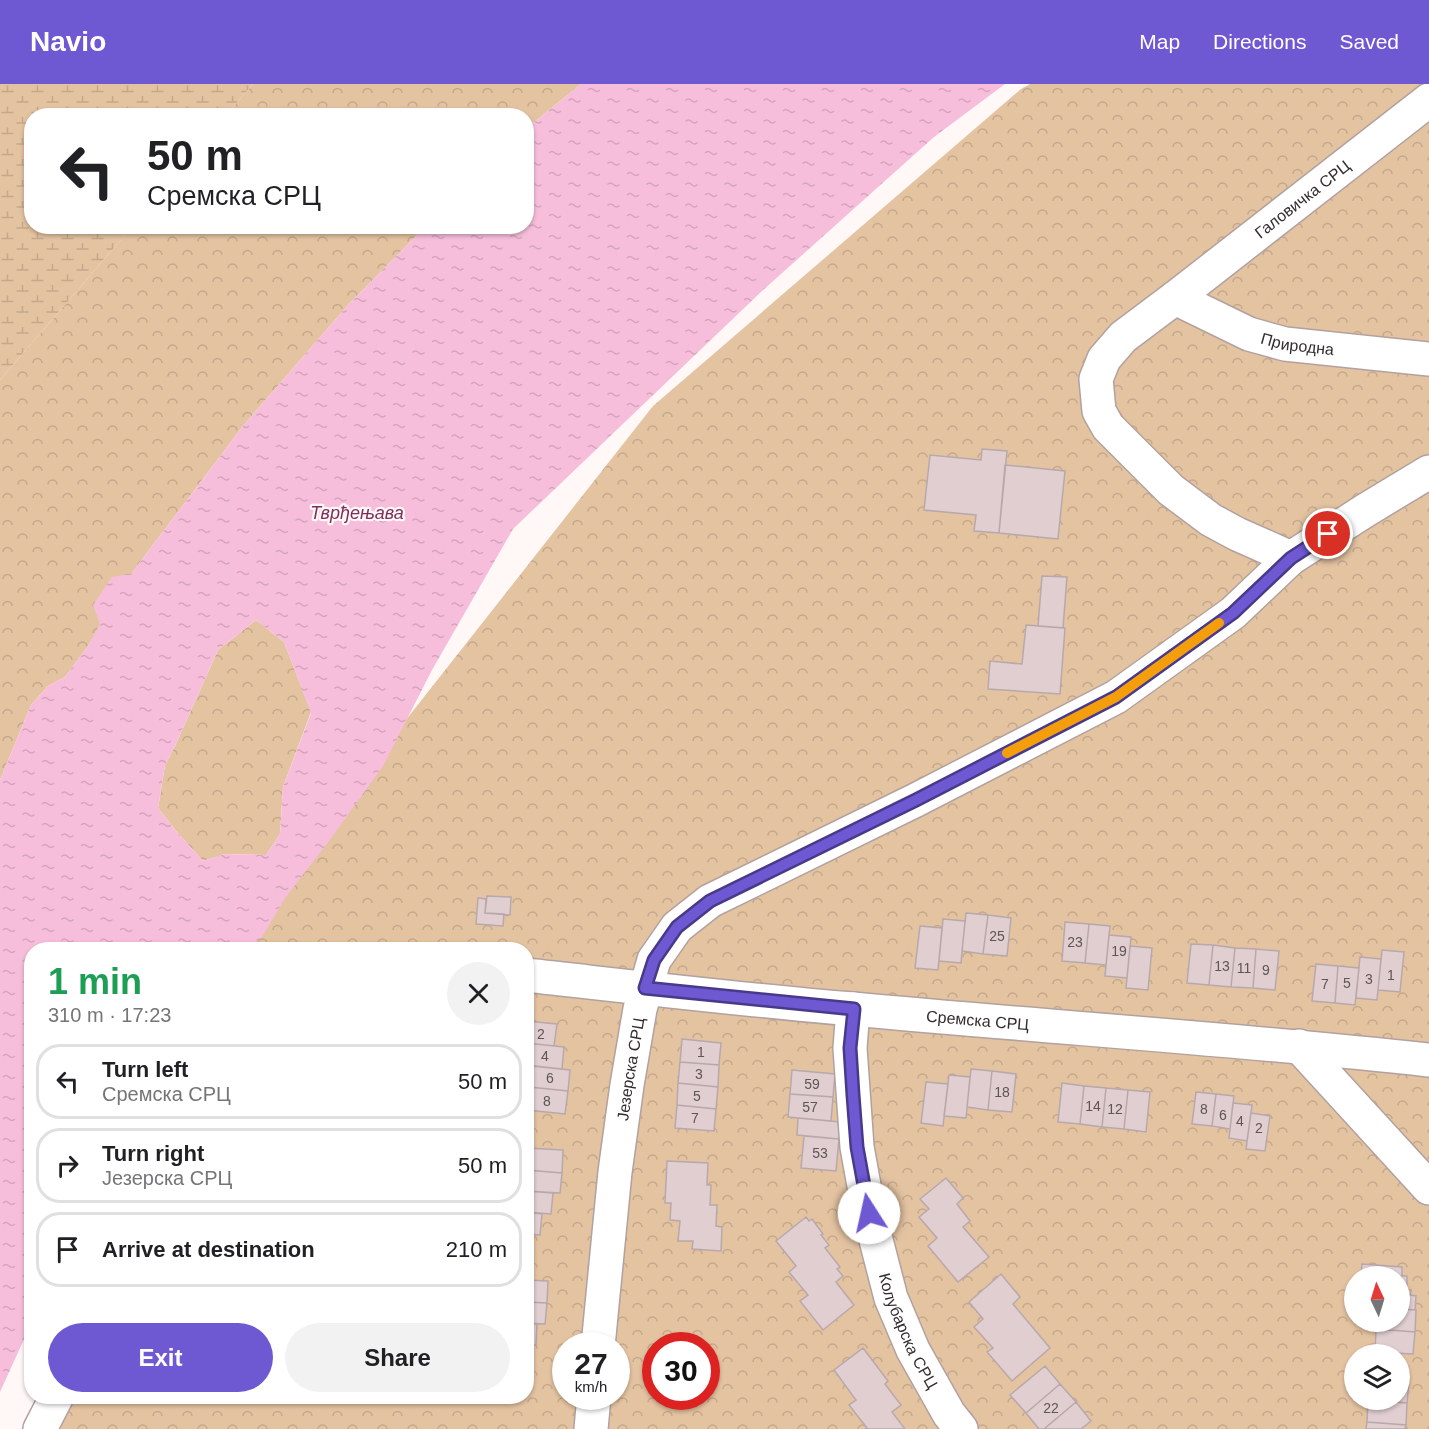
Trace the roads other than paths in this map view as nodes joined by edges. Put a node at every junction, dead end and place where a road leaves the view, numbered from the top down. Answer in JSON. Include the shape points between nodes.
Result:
{"nodes":[{"id":1,"x":1429,"y":100,"type":"edge"},
{"id":2,"x":1175,"y":298,"type":"junction"},
{"id":3,"x":1429,"y":359,"type":"edge"},
{"id":4,"x":1429,"y":472,"type":"edge"},
{"id":5,"x":1291,"y":558,"type":"junction"},
{"id":6,"x":534,"y":976,"type":"edge"},
{"id":7,"x":645,"y":988,"type":"junction"},
{"id":8,"x":854,"y":1009,"type":"junction"},
{"id":9,"x":1299,"y":1046,"type":"junction"},
{"id":10,"x":1429,"y":1060,"type":"edge"},
{"id":11,"x":1429,"y":1188,"type":"edge"},
{"id":12,"x":599,"y":1332,"type":"edge"},
{"id":13,"x":53,"y":1404,"type":"edge"},
{"id":14,"x":593,"y":1410,"type":"edge"},
{"id":15,"x":40,"y":1429,"type":"edge"},
{"id":16,"x":591,"y":1429,"type":"edge"},
{"id":17,"x":961,"y":1429,"type":"edge"}],
"edges":[{"from":1,"to":2,"type":"street","name":"Галовичка СРЦ"},
{"from":2,"to":3,"type":"street","name":"Природна","via":[[1248,334],[1285,344]]},
{"from":2,"to":5,"type":"street","name":"Галовичка СРЦ","via":[[1123,337],[1104,359],[1096,379],[1099,411],[1108,427],[1171,490],[1211,520]]},
{"from":4,"to":5,"type":"street","name":"Језерска СРЦ"},
{"from":5,"to":7,"type":"street","name":"Језерска СРЦ","via":[[1233,613],[1116,697],[710,901],[677,927],[654,960]]},
{"from":6,"to":7,"type":"street","name":"Сремска СРЦ"},
{"from":7,"to":8,"type":"street","name":"Сремска СРЦ"},
{"from":7,"to":12,"type":"street","name":"Језерска СРЦ","via":[[615,1172]]},
{"from":8,"to":9,"type":"street","name":"Сремска СРЦ"},
{"from":8,"to":17,"type":"street","name":"Колубарска СРЦ","via":[[850,1048],[857,1147],[869,1213],[891,1298],[913,1350]]},
{"from":9,"to":10,"type":"street","name":"Сремска СРЦ"},
{"from":9,"to":11,"type":"street"},
{"from":13,"to":15,"type":"street"},
{"from":14,"to":16,"type":"street"}]}
